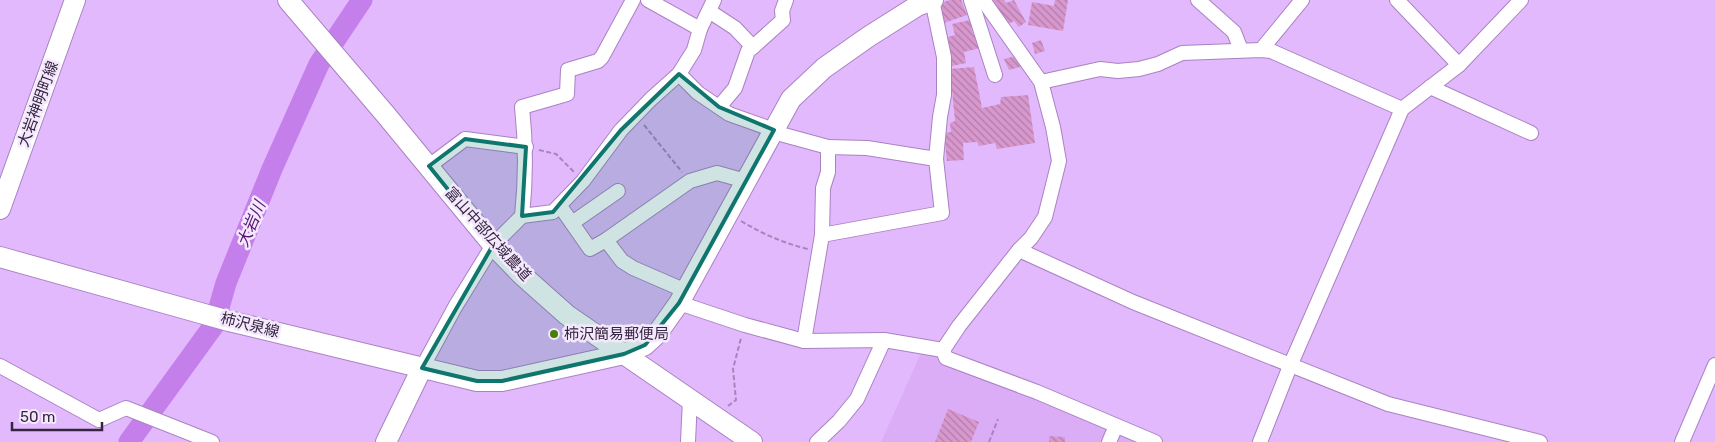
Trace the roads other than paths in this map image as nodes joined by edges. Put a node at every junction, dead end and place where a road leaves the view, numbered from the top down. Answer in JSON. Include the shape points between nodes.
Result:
{"nodes":[{"id":1,"x":75,"y":0,"type":"edge"},
{"id":2,"x":633,"y":0,"type":"edge"},
{"id":3,"x":648,"y":0,"type":"edge"},
{"id":4,"x":786,"y":0,"type":"edge"},
{"id":5,"x":971,"y":0,"type":"edge"},
{"id":6,"x":983,"y":0,"type":"edge"},
{"id":7,"x":1198,"y":0,"type":"edge"},
{"id":8,"x":1302,"y":0,"type":"edge"},
{"id":9,"x":1397,"y":0,"type":"edge"},
{"id":10,"x":1520,"y":0,"type":"edge"},
{"id":11,"x":925,"y":2,"type":"edge"},
{"id":12,"x":712,"y":6,"type":"edge"},
{"id":13,"x":294,"y":8,"type":"edge"},
{"id":14,"x":700,"y":29,"type":"junction"},
{"id":15,"x":753,"y":47,"type":"junction"},
{"id":16,"x":1241,"y":50,"type":"junction"},
{"id":17,"x":1261,"y":50,"type":"junction"},
{"id":18,"x":1459,"y":65,"type":"junction"},
{"id":19,"x":679,"y":74,"type":"junction"},
{"id":20,"x":995,"y":75,"type":"dead end"},
{"id":21,"x":1041,"y":82,"type":"junction"},
{"id":22,"x":1430,"y":87,"type":"junction"},
{"id":23,"x":719,"y":107,"type":"junction"},
{"id":24,"x":1402,"y":110,"type":"junction"},
{"id":25,"x":773,"y":131,"type":"junction"},
{"id":26,"x":1531,"y":133,"type":"dead end"},
{"id":27,"x":828,"y":146,"type":"junction"},
{"id":28,"x":526,"y":147,"type":"junction"},
{"id":29,"x":936,"y":159,"type":"junction"},
{"id":30,"x":429,"y":166,"type":"junction"},
{"id":31,"x":746,"y":181,"type":"junction"},
{"id":32,"x":618,"y":190,"type":"dead end"},
{"id":33,"x":560,"y":206,"type":"junction"},
{"id":34,"x":0,"y":209,"type":"edge"},
{"id":35,"x":522,"y":216,"type":"junction"},
{"id":36,"x":572,"y":223,"type":"junction"},
{"id":37,"x":822,"y":235,"type":"junction"},
{"id":38,"x":606,"y":240,"type":"junction"},
{"id":39,"x":494,"y":245,"type":"junction"},
{"id":40,"x":1019,"y":250,"type":"junction"},
{"id":41,"x":0,"y":257,"type":"edge"},
{"id":42,"x":683,"y":297,"type":"junction"},
{"id":43,"x":884,"y":340,"type":"junction"},
{"id":44,"x":804,"y":341,"type":"junction"},
{"id":45,"x":943,"y":350,"type":"junction"},
{"id":46,"x":624,"y":354,"type":"junction"},
{"id":47,"x":1715,"y":365,"type":"edge"},
{"id":48,"x":0,"y":366,"type":"edge"},
{"id":49,"x":1290,"y":366,"type":"junction"},
{"id":50,"x":422,"y":368,"type":"junction"},
{"id":51,"x":690,"y":399,"type":"junction"},
{"id":52,"x":1116,"y":426,"type":"junction"},
{"id":53,"x":212,"y":442,"type":"edge"},
{"id":54,"x":386,"y":442,"type":"edge"},
{"id":55,"x":688,"y":442,"type":"edge"},
{"id":56,"x":752,"y":442,"type":"edge"},
{"id":57,"x":817,"y":442,"type":"edge"},
{"id":58,"x":1109,"y":442,"type":"edge"},
{"id":59,"x":1155,"y":442,"type":"edge"},
{"id":60,"x":1260,"y":442,"type":"edge"},
{"id":61,"x":1540,"y":442,"type":"edge"},
{"id":62,"x":1682,"y":442,"type":"edge"}],
"edges":[{"from":1,"to":34,"type":"street","name":"大岩神明町線"},
{"from":2,"to":28,"type":"street","via":[[602,57],[568,70],[568,94],[522,107]]},
{"from":3,"to":14,"type":"street"},
{"from":4,"to":15,"type":"street","via":[[783,20]]},
{"from":5,"to":20,"type":"street"},
{"from":6,"to":21,"type":"street"},
{"from":7,"to":16,"type":"street","via":[[1234,32]]},
{"from":8,"to":17,"type":"street"},
{"from":9,"to":18,"type":"street"},
{"from":10,"to":18,"type":"street"},
{"from":11,"to":25,"type":"street","name":"柿沢泉線","via":[[824,68],[791,99]]},
{"from":11,"to":29,"type":"street","via":[[944,57],[944,95]]},
{"from":12,"to":14,"type":"street"},
{"from":12,"to":15,"type":"street"},
{"from":13,"to":30,"type":"street","name":"富山中部広域農道"},
{"from":14,"to":19,"type":"street","via":[[694,50]]},
{"from":15,"to":23,"type":"street","via":[[748,51],[735,88]]},
{"from":16,"to":17,"type":"street"},
{"from":16,"to":21,"type":"street","via":[[1182,53],[1138,69],[1118,71],[1100,68]]},
{"from":17,"to":24,"type":"street","via":[[1271,51]]},
{"from":18,"to":22,"type":"street"},
{"from":19,"to":23,"type":"street","via":[[698,93]]},
{"from":19,"to":33,"type":"street","via":[[621,130]]},
{"from":21,"to":40,"type":"street","via":[[1059,161],[1045,217],[1032,238]]},
{"from":22,"to":24,"type":"street"},
{"from":22,"to":26,"type":"street"},
{"from":23,"to":25,"type":"street"},
{"from":24,"to":49,"type":"street"},
{"from":25,"to":27,"type":"street"},
{"from":25,"to":31,"type":"street","name":"柿沢泉線"},
{"from":27,"to":29,"type":"street","via":[[867,148]]},
{"from":27,"to":37,"type":"street"},
{"from":28,"to":30,"type":"street","via":[[465,139]]},
{"from":28,"to":35,"type":"street"},
{"from":29,"to":37,"type":"street","via":[[942,212]]},
{"from":30,"to":39,"type":"street","name":"富山中部広域農道"},
{"from":31,"to":38,"type":"street","via":[[718,173],[690,181]]},
{"from":31,"to":42,"type":"street","name":"柿沢泉線"},
{"from":32,"to":36,"type":"street"},
{"from":33,"to":35,"type":"street","via":[[554,212]]},
{"from":33,"to":36,"type":"street"},
{"from":35,"to":39,"type":"street"},
{"from":36,"to":38,"type":"street","via":[[590,249]]},
{"from":37,"to":44,"type":"street"},
{"from":38,"to":42,"type":"street","via":[[622,261]]},
{"from":39,"to":46,"type":"street","name":"富山中部広域農道","via":[[567,315]]},
{"from":39,"to":50,"type":"street"},
{"from":40,"to":45,"type":"street"},
{"from":40,"to":49,"type":"street","via":[[1133,302]]},
{"from":41,"to":50,"type":"street","name":"柿沢泉線","via":[[229,321]]},
{"from":42,"to":44,"type":"street","via":[[745,325]]},
{"from":42,"to":46,"type":"street","name":"柿沢泉線","via":[[657,334]]},
{"from":43,"to":44,"type":"street"},
{"from":43,"to":45,"type":"street"},
{"from":43,"to":57,"type":"street","via":[[857,399]]},
{"from":45,"to":52,"type":"street","via":[[946,358],[1038,392]]},
{"from":46,"to":50,"type":"street","name":"柿沢泉線","via":[[502,381],[477,381]]},
{"from":46,"to":51,"type":"street","name":"富山中部広域農道"},
{"from":47,"to":62,"type":"street"},
{"from":48,"to":53,"type":"street","via":[[99,420],[126,408]]},
{"from":49,"to":60,"type":"street"},
{"from":49,"to":61,"type":"street","via":[[1388,404]]},
{"from":50,"to":54,"type":"street"},
{"from":51,"to":55,"type":"street"},
{"from":51,"to":56,"type":"street","name":"富山中部広域農道"},
{"from":52,"to":58,"type":"street"},
{"from":52,"to":59,"type":"street"}]}
